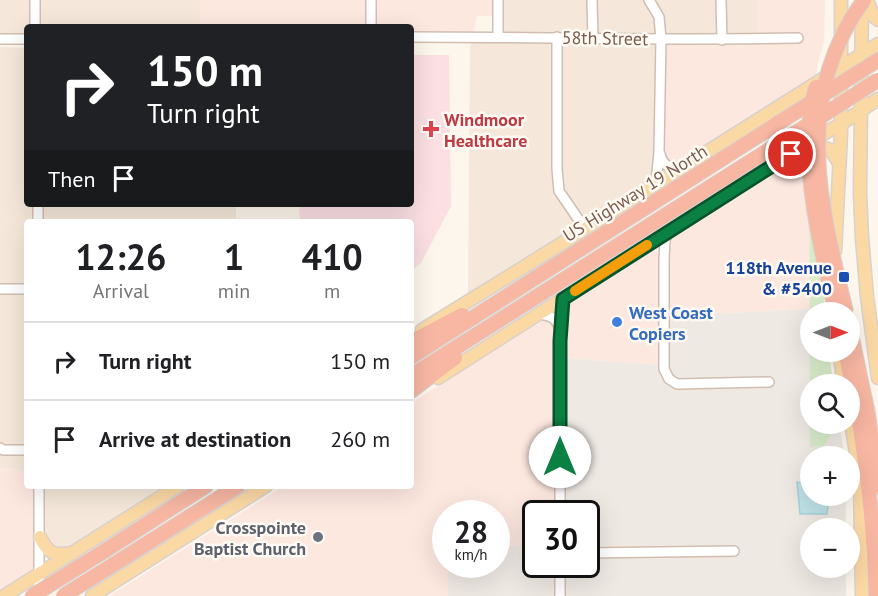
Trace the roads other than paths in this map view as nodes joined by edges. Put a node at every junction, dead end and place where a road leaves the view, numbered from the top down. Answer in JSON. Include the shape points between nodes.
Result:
{"nodes":[{"id":1,"x":36,"y":0,"type":"edge"},
{"id":2,"x":372,"y":0,"type":"edge"},
{"id":3,"x":498,"y":0,"type":"edge"},
{"id":4,"x":592,"y":0,"type":"edge"},
{"id":5,"x":649,"y":0,"type":"edge"},
{"id":6,"x":721,"y":0,"type":"edge"},
{"id":7,"x":841,"y":0,"type":"edge"},
{"id":8,"x":852,"y":0,"type":"edge"},
{"id":9,"x":864,"y":0,"type":"edge"},
{"id":10,"x":878,"y":20,"type":"edge"},
{"id":11,"x":35,"y":24,"type":"edge"},
{"id":12,"x":371,"y":24,"type":"edge"},
{"id":13,"x":414,"y":37,"type":"edge"},
{"id":14,"x":498,"y":37,"type":"junction"},
{"id":15,"x":557,"y":37,"type":"junction"},
{"id":16,"x":798,"y":38,"type":"dead end"},
{"id":17,"x":0,"y":39,"type":"edge"},
{"id":18,"x":24,"y":39,"type":"edge"},
{"id":19,"x":593,"y":39,"type":"junction"},
{"id":20,"x":661,"y":39,"type":"junction"},
{"id":21,"x":722,"y":40,"type":"junction"},
{"id":22,"x":878,"y":44,"type":"edge"},
{"id":23,"x":878,"y":49,"type":"edge"},
{"id":24,"x":862,"y":53,"type":"junction"},
{"id":25,"x":878,"y":60,"type":"edge"},
{"id":26,"x":842,"y":66,"type":"junction"},
{"id":27,"x":878,"y":80,"type":"edge"},
{"id":28,"x":812,"y":85,"type":"junction"},
{"id":29,"x":878,"y":91,"type":"edge"},
{"id":30,"x":853,"y":94,"type":"junction"},
{"id":31,"x":878,"y":99,"type":"edge"},
{"id":32,"x":779,"y":106,"type":"junction"},
{"id":33,"x":841,"y":124,"type":"junction"},
{"id":34,"x":828,"y":132,"type":"junction"},
{"id":35,"x":809,"y":142,"type":"junction"},
{"id":36,"x":797,"y":150,"type":"junction"},
{"id":37,"x":659,"y":151,"type":"junction"},
{"id":38,"x":839,"y":163,"type":"junction"},
{"id":39,"x":679,"y":169,"type":"junction"},
{"id":40,"x":656,"y":184,"type":"junction"},
{"id":41,"x":585,"y":229,"type":"junction"},
{"id":42,"x":668,"y":232,"type":"junction"},
{"id":43,"x":647,"y":245,"type":"junction"},
{"id":44,"x":664,"y":259,"type":"junction"},
{"id":45,"x":539,"y":275,"type":"junction"},
{"id":46,"x":0,"y":289,"type":"edge"},
{"id":47,"x":24,"y":289,"type":"edge"},
{"id":48,"x":563,"y":299,"type":"junction"},
{"id":49,"x":833,"y":302,"type":"edge"},
{"id":50,"x":835,"y":302,"type":"edge"},
{"id":51,"x":844,"y":302,"type":"edge"},
{"id":52,"x":514,"y":311,"type":"junction"},
{"id":53,"x":540,"y":314,"type":"junction"},
{"id":54,"x":560,"y":329,"type":"junction"},
{"id":55,"x":414,"y":334,"type":"edge"},
{"id":56,"x":414,"y":340,"type":"edge"},
{"id":57,"x":414,"y":355,"type":"edge"},
{"id":58,"x":847,"y":362,"type":"edge"},
{"id":59,"x":857,"y":362,"type":"edge"},
{"id":60,"x":414,"y":374,"type":"edge"},
{"id":61,"x":878,"y":378,"type":"edge"},
{"id":62,"x":769,"y":382,"type":"dead end"},
{"id":63,"x":414,"y":391,"type":"edge"},
{"id":64,"x":414,"y":391,"type":"edge"},
{"id":65,"x":853,"y":434,"type":"edge"},
{"id":66,"x":0,"y":448,"type":"edge"},
{"id":67,"x":24,"y":450,"type":"edge"},
{"id":68,"x":878,"y":488,"type":"edge"},
{"id":69,"x":39,"y":489,"type":"edge"},
{"id":70,"x":173,"y":489,"type":"edge"},
{"id":71,"x":201,"y":489,"type":"edge"},
{"id":72,"x":233,"y":489,"type":"edge"},
{"id":73,"x":261,"y":489,"type":"edge"},
{"id":74,"x":560,"y":500,"type":"edge"},
{"id":75,"x":40,"y":537,"type":"junction"},
{"id":76,"x":86,"y":544,"type":"junction"},
{"id":77,"x":734,"y":551,"type":"dead end"},
{"id":78,"x":73,"y":553,"type":"junction"},
{"id":79,"x":600,"y":553,"type":"edge"},
{"id":80,"x":39,"y":574,"type":"junction"},
{"id":81,"x":560,"y":578,"type":"edge"},
{"id":82,"x":118,"y":580,"type":"junction"},
{"id":83,"x":4,"y":596,"type":"edge"},
{"id":84,"x":32,"y":596,"type":"edge"},
{"id":85,"x":41,"y":596,"type":"edge"},
{"id":86,"x":63,"y":596,"type":"edge"},
{"id":87,"x":92,"y":596,"type":"edge"},
{"id":88,"x":560,"y":596,"type":"edge"},
{"id":89,"x":862,"y":596,"type":"edge"},
{"id":90,"x":876,"y":596,"type":"edge"}],
"edges":[{"from":1,"to":11,"type":"street"},
{"from":2,"to":12,"type":"street"},
{"from":3,"to":14,"type":"street"},
{"from":4,"to":19,"type":"street"},
{"from":5,"to":20,"type":"street","via":[[658,17]]},
{"from":6,"to":21,"type":"street"},
{"from":7,"to":26,"type":"main road"},
{"from":8,"to":49,"type":"highway","bridge":true,"via":[[830,40],[810,109],[812,202]]},
{"from":9,"to":10,"type":"main road"},
{"from":9,"to":24,"type":"main road"},
{"from":9,"to":51,"type":"highway","bridge":true,"via":[[836,49],[823,89],[818,132],[824,216]]},
{"from":13,"to":14,"type":"street","name":"58th Street"},
{"from":14,"to":15,"type":"street","name":"58th Street"},
{"from":15,"to":19,"type":"street","name":"58th Street"},
{"from":15,"to":41,"type":"street","via":[[559,191]]},
{"from":16,"to":21,"type":"street","name":"58th Street"},
{"from":17,"to":18,"type":"street"},
{"from":19,"to":20,"type":"street","name":"58th Street"},
{"from":20,"to":21,"type":"street","name":"58th Street"},
{"from":20,"to":37,"type":"street"},
{"from":22,"to":24,"type":"main road"},
{"from":23,"to":30,"type":"main road"},
{"from":24,"to":26,"type":"main road"},
{"from":24,"to":30,"type":"main road"},
{"from":25,"to":45,"type":"highway","name":"US Highway 19 North","bridge":true},
{"from":26,"to":28,"type":"main road"},
{"from":26,"to":30,"type":"main road"},
{"from":27,"to":52,"type":"highway","name":"US Highway 19 North","bridge":true},
{"from":28,"to":30,"type":"main road"},
{"from":28,"to":32,"type":"main road"},
{"from":29,"to":30,"type":"main road"},
{"from":30,"to":31,"type":"main road"},
{"from":30,"to":33,"type":"main road"},
{"from":30,"to":33,"type":"main road"},
{"from":30,"to":34,"type":"main road"},
{"from":30,"to":61,"type":"main road","via":[[862,256]]},
{"from":32,"to":36,"type":"main road","via":[[792,108],[806,124]]},
{"from":32,"to":39,"type":"main road"},
{"from":33,"to":34,"type":"main road"},
{"from":33,"to":38,"type":"main road"},
{"from":34,"to":35,"type":"main road"},
{"from":35,"to":36,"type":"main road"},
{"from":35,"to":38,"type":"main road","via":[[831,150]]},
{"from":36,"to":42,"type":"main road"},
{"from":37,"to":39,"type":"street","via":[[666,165]]},
{"from":37,"to":40,"type":"street"},
{"from":38,"to":50,"type":"main road"},
{"from":39,"to":40,"type":"main road"},
{"from":40,"to":41,"type":"main road"},
{"from":41,"to":55,"type":"main road"},
{"from":42,"to":43,"type":"main road"},
{"from":42,"to":44,"type":"street"},
{"from":43,"to":44,"type":"street","via":[[655,246]]},
{"from":43,"to":48,"type":"main road"},
{"from":44,"to":62,"type":"street","via":[[664,369],[669,379],[677,384]]},
{"from":45,"to":56,"type":"highway"},
{"from":45,"to":57,"type":"highway","name":"US Highway 19 North"},
{"from":46,"to":47,"type":"street"},
{"from":48,"to":53,"type":"main road"},
{"from":48,"to":54,"type":"street"},
{"from":52,"to":60,"type":"highway","name":"US Highway 19 North"},
{"from":52,"to":63,"type":"highway"},
{"from":53,"to":54,"type":"street","via":[[550,315]]},
{"from":53,"to":64,"type":"main road"},
{"from":54,"to":74,"type":"street"},
{"from":58,"to":90,"type":"highway","via":[[869,494]]},
{"from":59,"to":68,"type":"highway"},
{"from":65,"to":89,"type":"main road","via":[[860,483]]},
{"from":66,"to":67,"type":"street"},
{"from":69,"to":75,"type":"street"},
{"from":70,"to":76,"type":"main road"},
{"from":71,"to":84,"type":"highway","bridge":true},
{"from":72,"to":86,"type":"highway","bridge":true},
{"from":73,"to":82,"type":"main road"},
{"from":75,"to":78,"type":"main road","via":[[53,554]]},
{"from":75,"to":80,"type":"street"},
{"from":76,"to":78,"type":"main road"},
{"from":76,"to":82,"type":"main road","via":[[82,555],[86,575],[102,582]]},
{"from":77,"to":79,"type":"street"},
{"from":78,"to":80,"type":"main road"},
{"from":78,"to":85,"type":"main road"},
{"from":80,"to":83,"type":"main road"},
{"from":80,"to":85,"type":"street"},
{"from":81,"to":88,"type":"street"},
{"from":82,"to":87,"type":"main road"}]}
